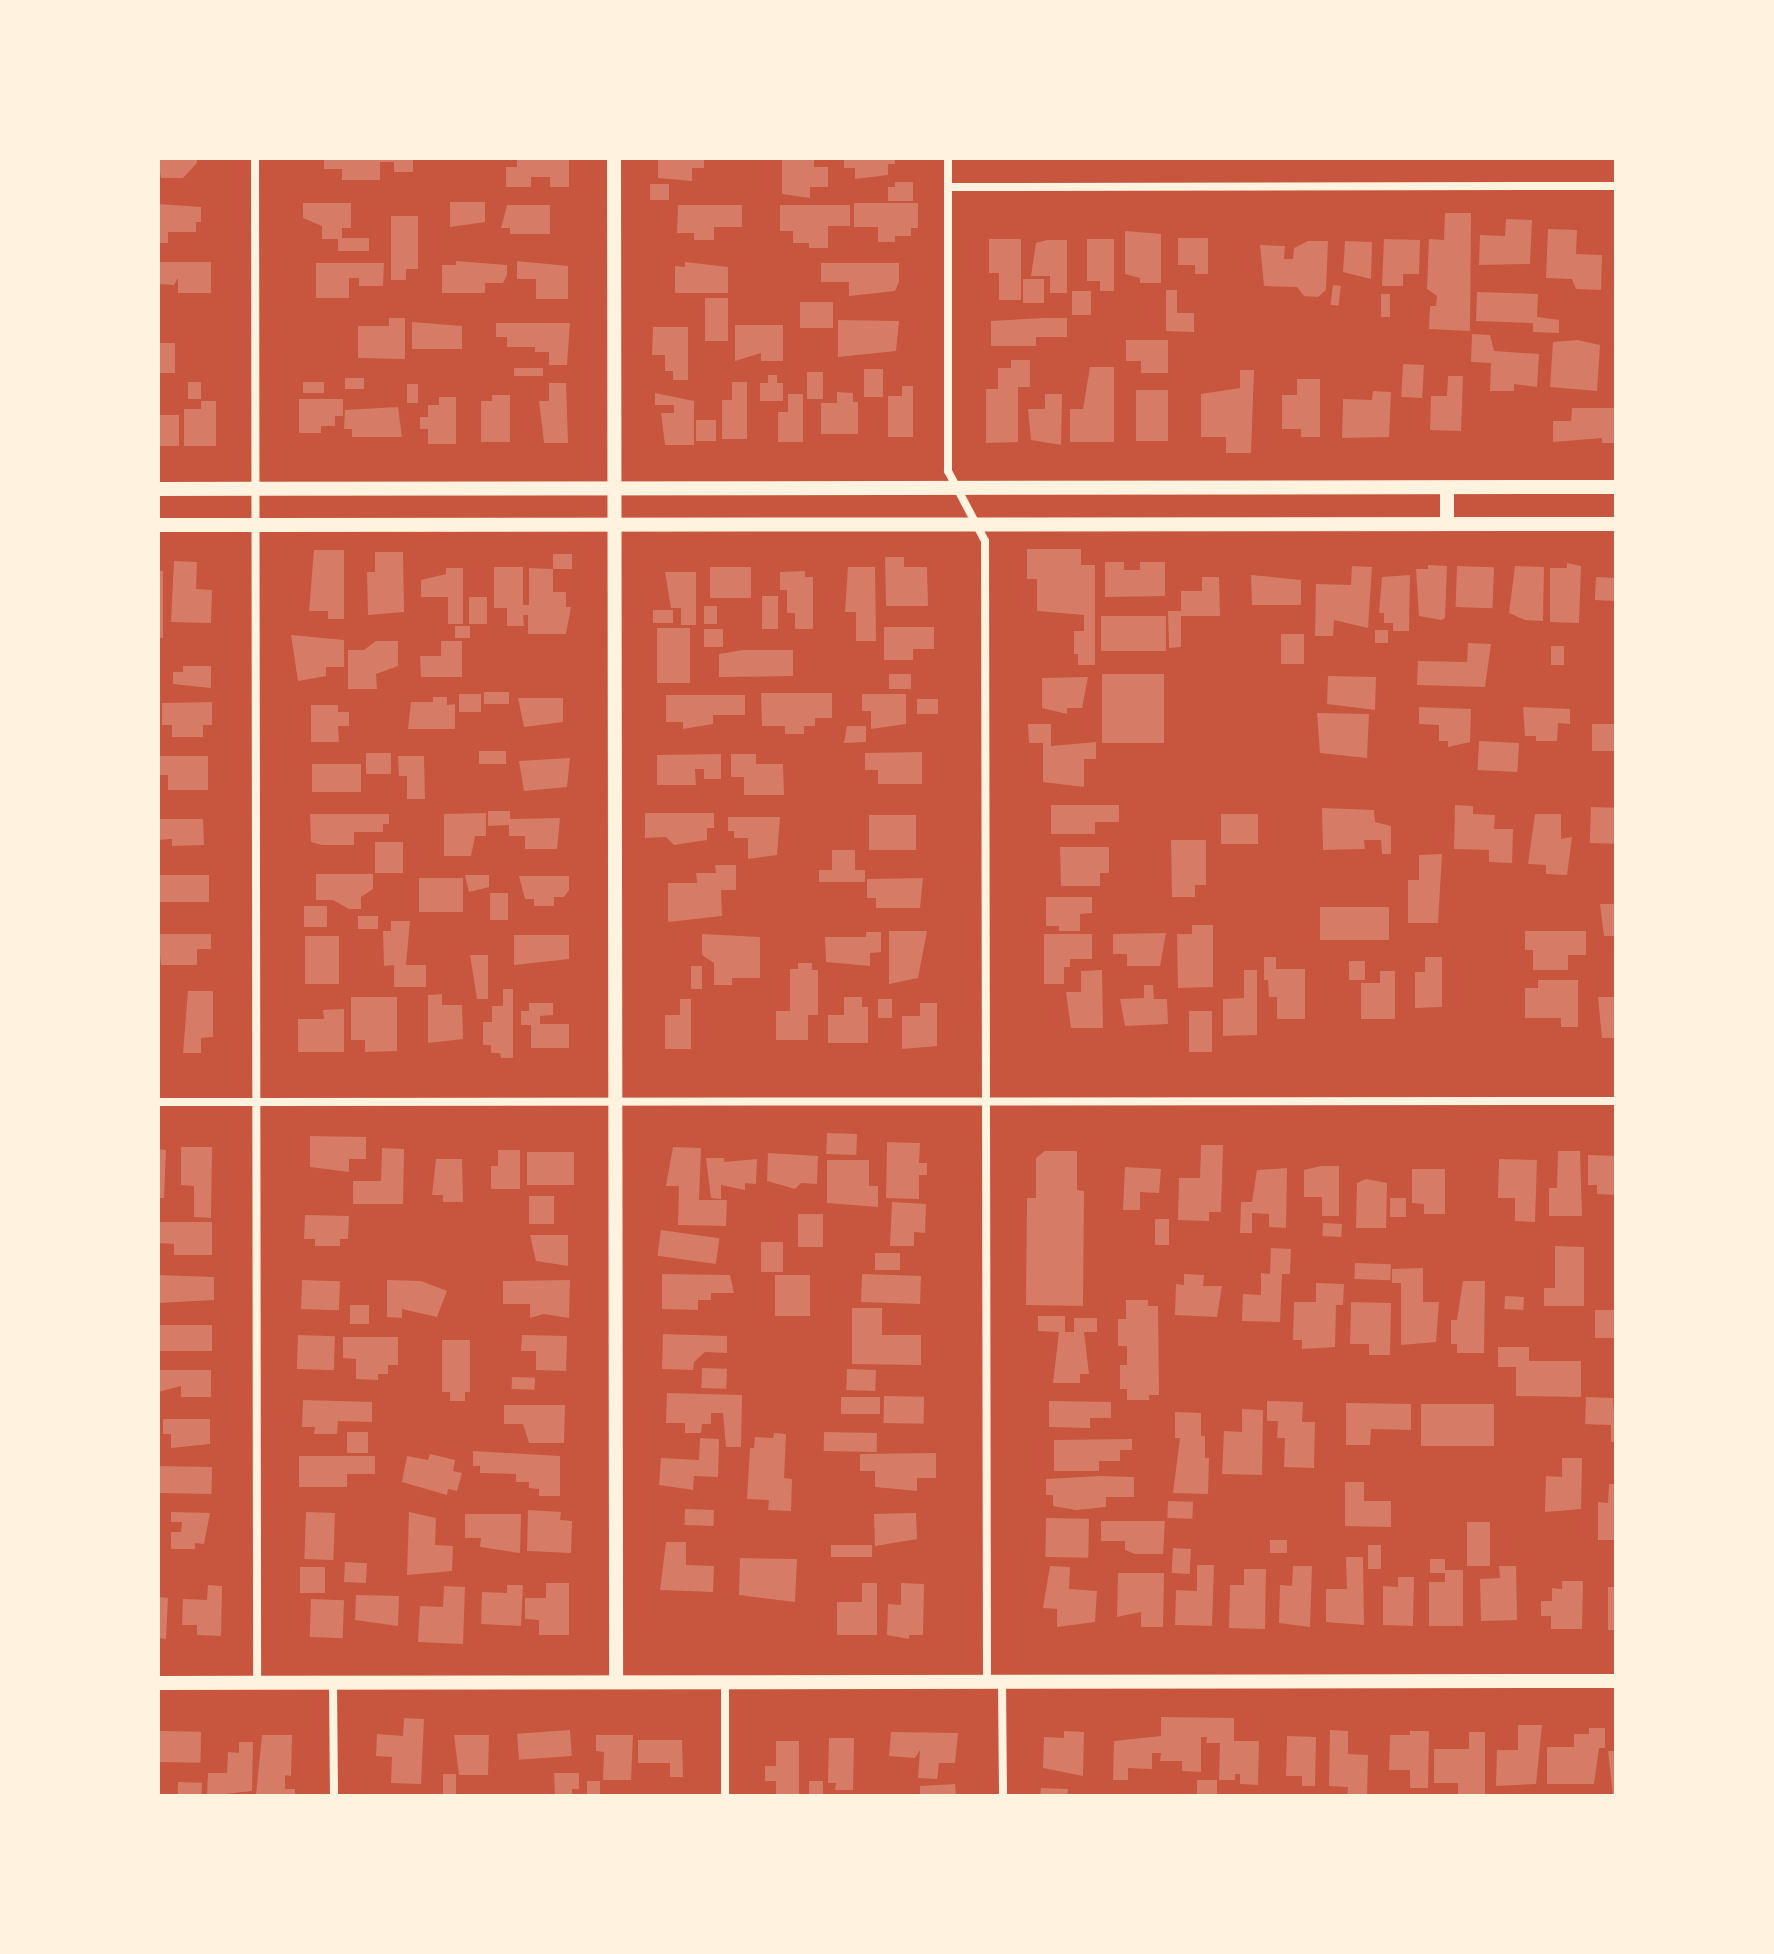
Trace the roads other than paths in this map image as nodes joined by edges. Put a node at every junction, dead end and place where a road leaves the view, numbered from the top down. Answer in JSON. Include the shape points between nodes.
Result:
{"nodes":[{"id":1,"x":255,"y":158,"type":"edge"},
{"id":2,"x":614,"y":158,"type":"edge"},
{"id":3,"x":948,"y":158,"type":"edge"},
{"id":4,"x":1616,"y":186,"type":"edge"},
{"id":5,"x":948,"y":187,"type":"junction"},
{"id":6,"x":1616,"y":487,"type":"edge"},
{"id":7,"x":955,"y":488,"type":"junction"},
{"id":8,"x":1447,"y":488,"type":"junction"},
{"id":9,"x":158,"y":489,"type":"edge"},
{"id":10,"x":256,"y":489,"type":"junction"},
{"id":11,"x":615,"y":489,"type":"junction"},
{"id":12,"x":980,"y":524,"type":"junction"},
{"id":13,"x":1447,"y":524,"type":"junction"},
{"id":14,"x":1616,"y":524,"type":"edge"},
{"id":15,"x":158,"y":525,"type":"edge"},
{"id":16,"x":256,"y":525,"type":"junction"},
{"id":17,"x":615,"y":525,"type":"junction"},
{"id":18,"x":988,"y":1101,"type":"junction"},
{"id":19,"x":1616,"y":1101,"type":"edge"},
{"id":20,"x":158,"y":1102,"type":"edge"},
{"id":21,"x":257,"y":1102,"type":"junction"},
{"id":22,"x":614,"y":1102,"type":"junction"},
{"id":23,"x":616,"y":1681,"type":"junction"},
{"id":24,"x":725,"y":1681,"type":"junction"},
{"id":25,"x":994,"y":1681,"type":"junction"},
{"id":26,"x":1616,"y":1681,"type":"edge"},
{"id":27,"x":257,"y":1682,"type":"junction"},
{"id":28,"x":333,"y":1682,"type":"junction"},
{"id":29,"x":158,"y":1683,"type":"edge"},
{"id":30,"x":334,"y":1796,"type":"edge"},
{"id":31,"x":725,"y":1796,"type":"edge"},
{"id":32,"x":1003,"y":1796,"type":"edge"}],
"edges":[{"from":1,"to":10,"type":"street"},
{"from":2,"to":11,"type":"street"},
{"from":3,"to":5,"type":"street"},
{"from":4,"to":5,"type":"street"},
{"from":5,"to":7,"type":"street","via":[[948,471]]},
{"from":6,"to":8,"type":"street"},
{"from":7,"to":8,"type":"street"},
{"from":7,"to":11,"type":"street"},
{"from":7,"to":12,"type":"street"},
{"from":8,"to":13,"type":"street"},
{"from":9,"to":10,"type":"street"},
{"from":10,"to":11,"type":"street"},
{"from":10,"to":16,"type":"street"},
{"from":11,"to":17,"type":"street"},
{"from":12,"to":13,"type":"street"},
{"from":12,"to":17,"type":"street"},
{"from":12,"to":18,"type":"street","via":[[985,541]]},
{"from":13,"to":14,"type":"street"},
{"from":15,"to":16,"type":"street"},
{"from":16,"to":17,"type":"street"},
{"from":16,"to":21,"type":"street"},
{"from":17,"to":22,"type":"street"},
{"from":18,"to":19,"type":"street"},
{"from":18,"to":22,"type":"street"},
{"from":18,"to":25,"type":"street"},
{"from":20,"to":21,"type":"street"},
{"from":21,"to":22,"type":"street"},
{"from":21,"to":27,"type":"street"},
{"from":22,"to":23,"type":"street"},
{"from":23,"to":24,"type":"street"},
{"from":23,"to":28,"type":"street"},
{"from":24,"to":25,"type":"street"},
{"from":24,"to":31,"type":"street"},
{"from":25,"to":26,"type":"street"},
{"from":25,"to":32,"type":"street"},
{"from":27,"to":28,"type":"street"},
{"from":27,"to":29,"type":"street"},
{"from":28,"to":30,"type":"street"}]}
